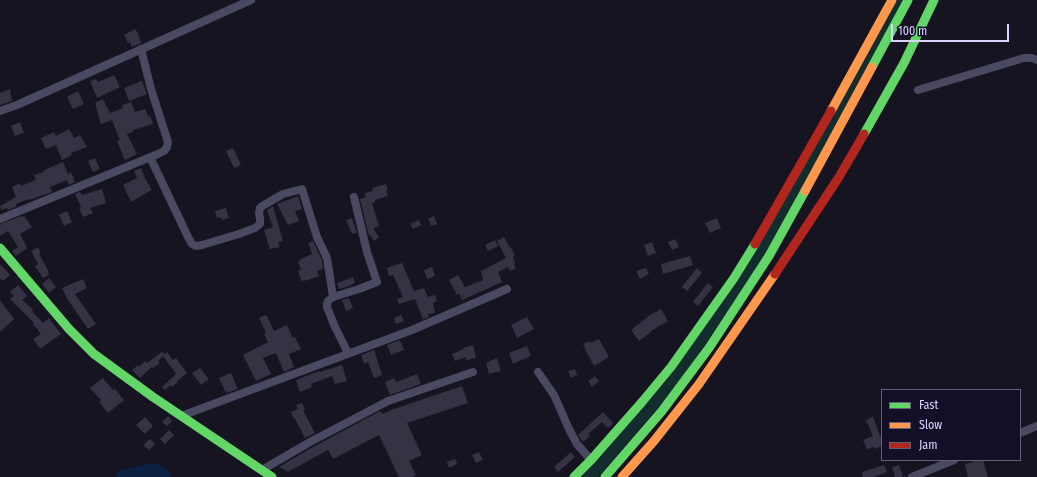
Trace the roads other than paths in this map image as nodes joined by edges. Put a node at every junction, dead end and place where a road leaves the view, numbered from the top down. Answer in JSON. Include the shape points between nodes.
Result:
{"nodes":[{"id":1,"x":251,"y":0,"type":"edge"},
{"id":2,"x":892,"y":0,"type":"edge"},
{"id":3,"x":908,"y":0,"type":"edge"},
{"id":4,"x":934,"y":0,"type":"edge"},
{"id":5,"x":141,"y":49,"type":"junction"},
{"id":6,"x":1037,"y":60,"type":"edge"},
{"id":7,"x":918,"y":90,"type":"dead end"},
{"id":8,"x":0,"y":111,"type":"edge"},
{"id":9,"x":150,"y":157,"type":"junction"},
{"id":10,"x":354,"y":197,"type":"dead end"},
{"id":11,"x":0,"y":219,"type":"edge"},
{"id":12,"x":0,"y":248,"type":"edge"},
{"id":13,"x":507,"y":289,"type":"dead end"},
{"id":14,"x":333,"y":297,"type":"junction"},
{"id":15,"x":348,"y":353,"type":"junction"},
{"id":16,"x":473,"y":372,"type":"dead end"},
{"id":17,"x":538,"y":372,"type":"dead end"},
{"id":18,"x":181,"y":416,"type":"junction"},
{"id":19,"x":1037,"y":426,"type":"edge"},
{"id":20,"x":1021,"y":433,"type":"edge"},
{"id":21,"x":591,"y":460,"type":"junction"},
{"id":22,"x":952,"y":461,"type":"edge"},
{"id":23,"x":262,"y":470,"type":"junction"},
{"id":24,"x":272,"y":477,"type":"edge"},
{"id":25,"x":574,"y":477,"type":"edge"},
{"id":26,"x":605,"y":477,"type":"edge"},
{"id":27,"x":622,"y":477,"type":"edge"},
{"id":28,"x":912,"y":477,"type":"edge"}],
"edges":[{"from":1,"to":5,"type":"street"},
{"from":2,"to":21,"type":"main road","via":[[819,134],[734,278],[671,367]]},
{"from":3,"to":26,"type":"main road","via":[[795,210],[750,286],[684,383]]},
{"from":4,"to":27,"type":"main road","via":[[904,63],[858,146],[820,207],[724,350],[654,441]]},
{"from":5,"to":8,"type":"street"},
{"from":5,"to":9,"type":"street","via":[[168,142],[164,151]]},
{"from":6,"to":7,"type":"street","via":[[1024,58]]},
{"from":9,"to":11,"type":"street"},
{"from":9,"to":14,"type":"street","via":[[188,237],[196,246],[255,228],[260,224],[260,208],[264,204],[283,194],[302,189],[317,237],[327,258]]},
{"from":10,"to":14,"type":"street","via":[[377,282]]},
{"from":12,"to":18,"type":"main road","via":[[69,329],[94,354]]},
{"from":13,"to":15,"type":"street","via":[[412,330]]},
{"from":14,"to":15,"type":"street","via":[[327,307]]},
{"from":15,"to":18,"type":"street"},
{"from":16,"to":23,"type":"street","via":[[388,401]]},
{"from":17,"to":21,"type":"street","via":[[554,395],[574,439]]},
{"from":18,"to":23,"type":"main road"},
{"from":19,"to":20,"type":"street"},
{"from":21,"to":25,"type":"main road"},
{"from":22,"to":28,"type":"street"},
{"from":23,"to":24,"type":"main road"}]}
